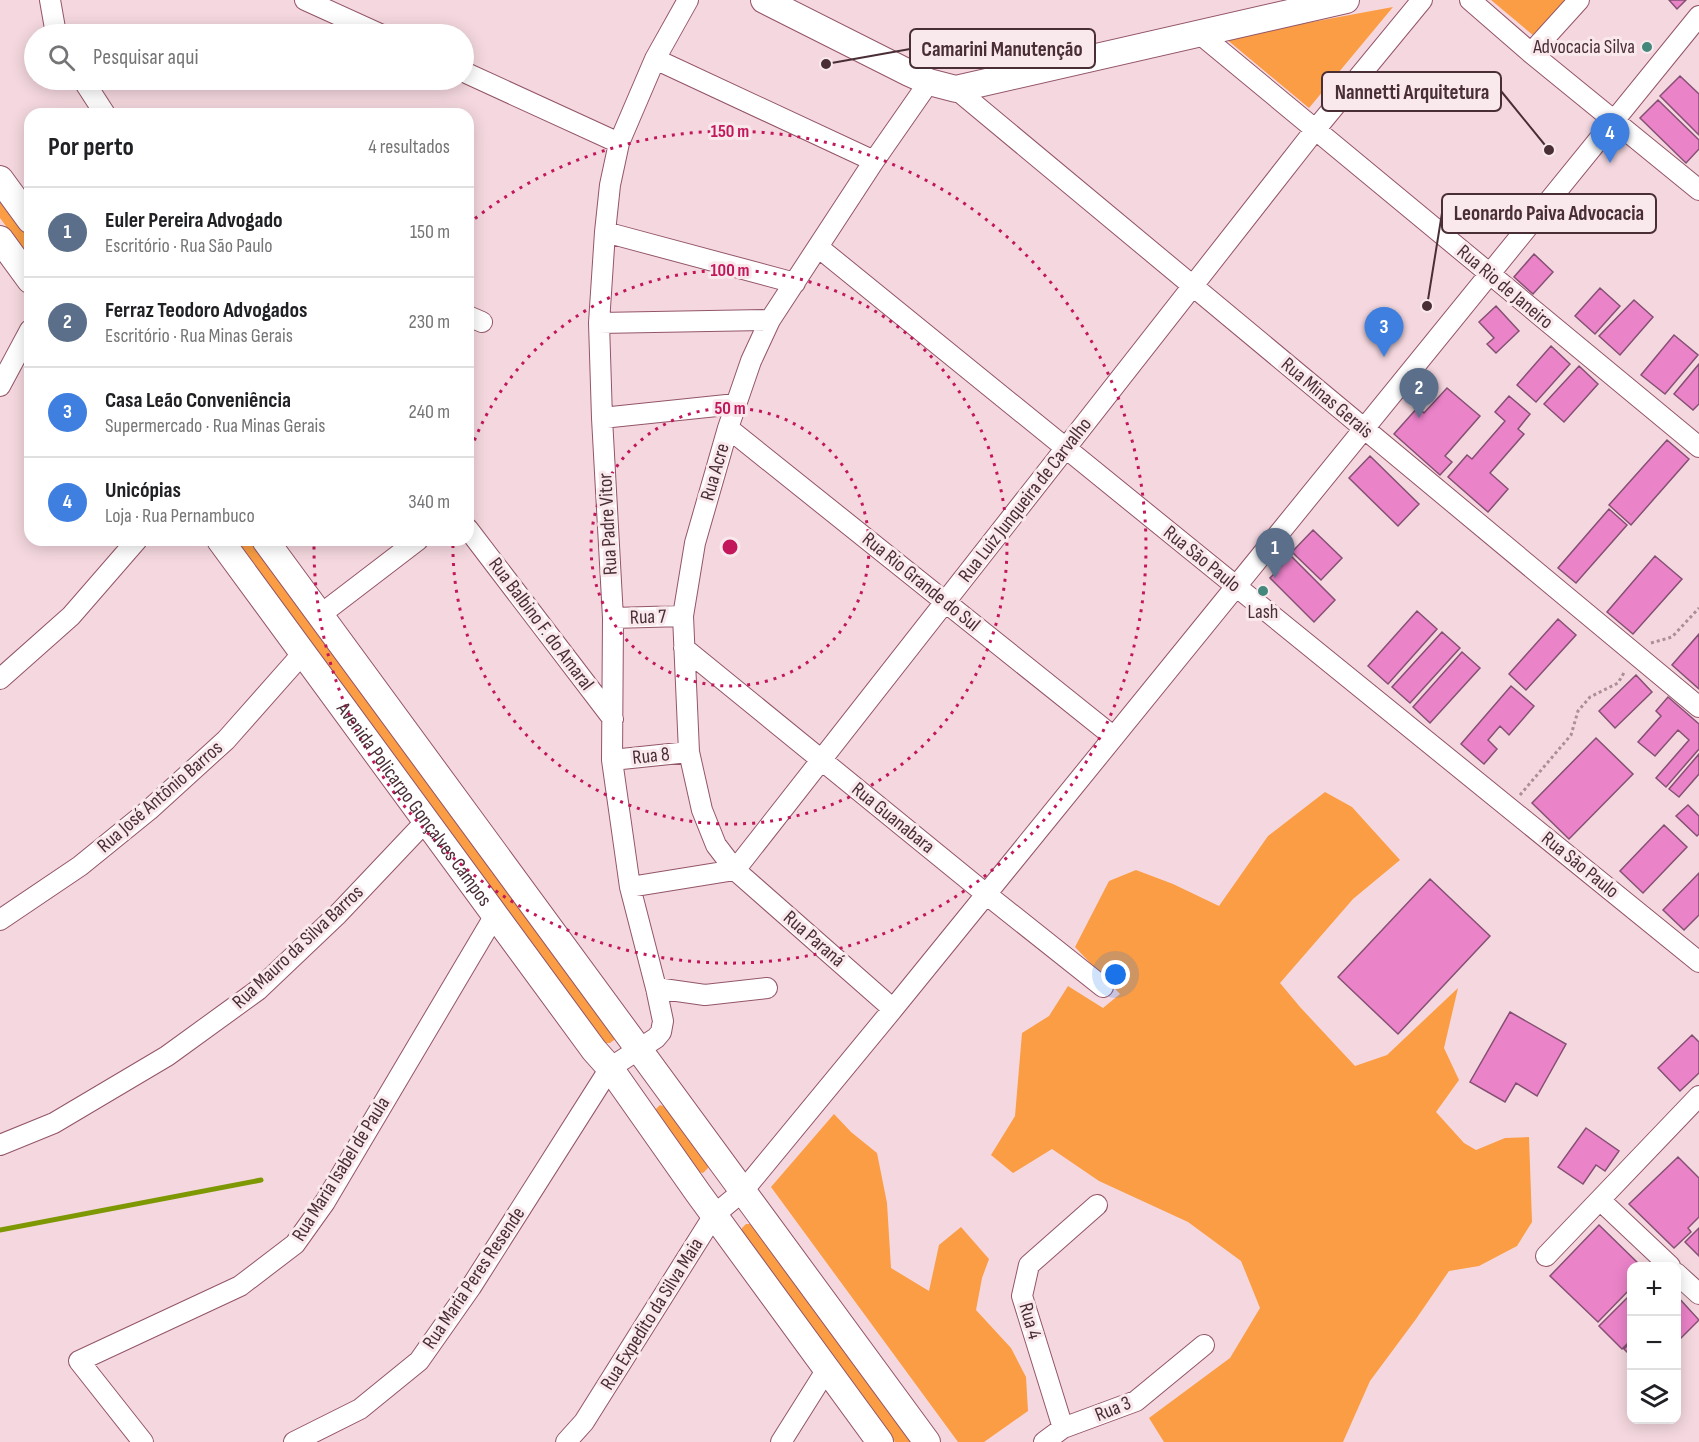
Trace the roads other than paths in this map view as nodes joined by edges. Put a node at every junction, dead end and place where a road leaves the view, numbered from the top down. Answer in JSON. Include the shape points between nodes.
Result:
{"nodes":[{"id":1,"x":50,"y":0,"type":"edge"},
{"id":2,"x":305,"y":0,"type":"edge"},
{"id":3,"x":688,"y":0,"type":"edge"},
{"id":4,"x":764,"y":0,"type":"edge"},
{"id":5,"x":1346,"y":0,"type":"edge"},
{"id":6,"x":1422,"y":0,"type":"edge"},
{"id":7,"x":1470,"y":0,"type":"edge"},
{"id":8,"x":1578,"y":0,"type":"edge"},
{"id":9,"x":1699,"y":16,"type":"edge"},
{"id":10,"x":54,"y":24,"type":"edge"},
{"id":11,"x":358,"y":24,"type":"edge"},
{"id":12,"x":1200,"y":34,"type":"junction"},
{"id":13,"x":1531,"y":53,"type":"junction"},
{"id":14,"x":655,"y":59,"type":"junction"},
{"id":15,"x":474,"y":77,"type":"edge"},
{"id":16,"x":929,"y":82,"type":"junction"},
{"id":17,"x":956,"y":89,"type":"junction"},
{"id":18,"x":89,"y":90,"type":"edge"},
{"id":19,"x":101,"y":108,"type":"edge"},
{"id":20,"x":1614,"y":121,"type":"junction"},
{"id":21,"x":1315,"y":130,"type":"junction"},
{"id":22,"x":619,"y":143,"type":"junction"},
{"id":23,"x":874,"y":161,"type":"junction"},
{"id":24,"x":0,"y":179,"type":"edge"},
{"id":25,"x":1699,"y":190,"type":"edge"},
{"id":26,"x":24,"y":212,"type":"edge"},
{"id":27,"x":605,"y":232,"type":"junction"},
{"id":28,"x":0,"y":239,"type":"edge"},
{"id":29,"x":818,"y":247,"type":"junction"},
{"id":30,"x":24,"y":272,"type":"edge"},
{"id":31,"x":1490,"y":274,"type":"junction"},
{"id":32,"x":795,"y":283,"type":"junction"},
{"id":33,"x":1193,"y":286,"type":"junction"},
{"id":34,"x":770,"y":320,"type":"junction"},
{"id":35,"x":599,"y":323,"type":"junction"},
{"id":36,"x":24,"y":341,"type":"edge"},
{"id":37,"x":0,"y":386,"type":"edge"},
{"id":38,"x":736,"y":404,"type":"junction"},
{"id":39,"x":602,"y":418,"type":"junction"},
{"id":40,"x":728,"y":428,"type":"junction"},
{"id":41,"x":1364,"y":429,"type":"junction"},
{"id":42,"x":1699,"y":447,"type":"edge"},
{"id":43,"x":1065,"y":448,"type":"junction"},
{"id":44,"x":474,"y":537,"type":"edge"},
{"id":45,"x":133,"y":546,"type":"edge"},
{"id":46,"x":224,"y":546,"type":"edge"},
{"id":47,"x":269,"y":546,"type":"edge"},
{"id":48,"x":410,"y":546,"type":"edge"},
{"id":49,"x":1236,"y":586,"type":"junction"},
{"id":50,"x":945,"y":602,"type":"junction"},
{"id":51,"x":320,"y":615,"type":"junction"},
{"id":52,"x":683,"y":616,"type":"junction"},
{"id":53,"x":613,"y":618,"type":"junction"},
{"id":54,"x":684,"y":648,"type":"junction"},
{"id":55,"x":303,"y":654,"type":"junction"},
{"id":56,"x":0,"y":679,"type":"edge"},
{"id":57,"x":1699,"y":707,"type":"edge"},
{"id":58,"x":613,"y":719,"type":"junction"},
{"id":59,"x":1114,"y":737,"type":"junction"},
{"id":60,"x":689,"y":752,"type":"junction"},
{"id":61,"x":612,"y":760,"type":"junction"},
{"id":62,"x":821,"y":760,"type":"junction"},
{"id":63,"x":426,"y":821,"type":"junction"},
{"id":64,"x":735,"y":870,"type":"junction"},
{"id":65,"x":630,"y":887,"type":"junction"},
{"id":66,"x":986,"y":894,"type":"junction"},
{"id":67,"x":495,"y":915,"type":"junction"},
{"id":68,"x":0,"y":920,"type":"edge"},
{"id":69,"x":1699,"y":962,"type":"edge"},
{"id":70,"x":1103,"y":987,"type":"dead end"},
{"id":71,"x":656,"y":988,"type":"junction"},
{"id":72,"x":767,"y":988,"type":"dead end"},
{"id":73,"x":893,"y":1009,"type":"junction"},
{"id":74,"x":639,"y":1048,"type":"junction"},
{"id":75,"x":610,"y":1068,"type":"junction"},
{"id":76,"x":1699,"y":1096,"type":"edge"},
{"id":77,"x":0,"y":1145,"type":"edge"},
{"id":78,"x":743,"y":1191,"type":"junction"},
{"id":79,"x":1600,"y":1200,"type":"junction"},
{"id":80,"x":1097,"y":1205,"type":"dead end"},
{"id":81,"x":714,"y":1215,"type":"junction"},
{"id":82,"x":1546,"y":1256,"type":"dead end"},
{"id":83,"x":1666,"y":1262,"type":"edge"},
{"id":84,"x":1681,"y":1277,"type":"edge"},
{"id":85,"x":1699,"y":1294,"type":"edge"},
{"id":86,"x":1204,"y":1345,"type":"dead end"},
{"id":87,"x":827,"y":1369,"type":"junction"},
{"id":88,"x":1063,"y":1428,"type":"junction"},
{"id":89,"x":143,"y":1442,"type":"edge"},
{"id":90,"x":294,"y":1442,"type":"edge"},
{"id":91,"x":566,"y":1442,"type":"edge"},
{"id":92,"x":781,"y":1442,"type":"edge"},
{"id":93,"x":880,"y":1442,"type":"edge"},
{"id":94,"x":927,"y":1442,"type":"edge"},
{"id":95,"x":1044,"y":1442,"type":"edge"}],
"edges":[{"from":1,"to":10,"type":"street"},
{"from":2,"to":11,"type":"street"},
{"from":3,"to":14,"type":"street","name":"Rua Padre Vitor"},
{"from":4,"to":16,"type":"street"},
{"from":5,"to":12,"type":"street"},
{"from":6,"to":21,"type":"street","name":"Rua Luiz Junqueira de Carvalho"},
{"from":7,"to":13,"type":"street"},
{"from":8,"to":13,"type":"street"},
{"from":9,"to":20,"type":"street","name":"Rua Expedito da Silva Maia"},
{"from":12,"to":17,"type":"street"},
{"from":12,"to":21,"type":"street","name":"Rua Rio de Janeiro"},
{"from":13,"to":20,"type":"street"},
{"from":14,"to":22,"type":"street","name":"Rua Padre Vitor"},
{"from":14,"to":23,"type":"street"},
{"from":15,"to":22,"type":"street"},
{"from":16,"to":17,"type":"street"},
{"from":16,"to":23,"type":"street","name":"Rua Acre"},
{"from":17,"to":33,"type":"street","name":"Rua Minas Gerais"},
{"from":18,"to":19,"type":"street"},
{"from":20,"to":25,"type":"street"},
{"from":20,"to":31,"type":"street","name":"Rua Expedito da Silva Maia"},
{"from":21,"to":31,"type":"street","name":"Rua Rio de Janeiro"},
{"from":21,"to":33,"type":"street","name":"Rua Luiz Junqueira de Carvalho"},
{"from":22,"to":27,"type":"street","name":"Rua Padre Vitor"},
{"from":23,"to":29,"type":"street","name":"Rua Acre"},
{"from":24,"to":26,"type":"street"},
{"from":27,"to":32,"type":"street"},
{"from":27,"to":35,"type":"street","name":"Rua Padre Vitor"},
{"from":28,"to":30,"type":"street"},
{"from":29,"to":32,"type":"street","name":"Rua Acre"},
{"from":29,"to":43,"type":"street","name":"Rua São Paulo"},
{"from":31,"to":41,"type":"street","name":"Rua Expedito da Silva Maia"},
{"from":31,"to":42,"type":"street","name":"Rua Rio de Janeiro"},
{"from":32,"to":34,"type":"street","name":"Rua Acre"},
{"from":33,"to":41,"type":"street","name":"Rua Minas Gerais"},
{"from":33,"to":43,"type":"street","name":"Rua Luiz Junqueira de Carvalho"},
{"from":34,"to":35,"type":"street"},
{"from":34,"to":38,"type":"street","name":"Rua Acre"},
{"from":35,"to":39,"type":"street","name":"Rua Padre Vitor"},
{"from":36,"to":37,"type":"street"},
{"from":38,"to":39,"type":"street"},
{"from":38,"to":40,"type":"street","name":"Rua Acre"},
{"from":39,"to":53,"type":"street","name":"Rua Padre Vitor"},
{"from":40,"to":50,"type":"street","name":"Rua Rio Grande do Sul"},
{"from":40,"to":52,"type":"street","name":"Rua Acre","via":[[695,543]]},
{"from":41,"to":49,"type":"street","name":"Rua Expedito da Silva Maia"},
{"from":41,"to":57,"type":"street","name":"Rua Minas Gerais"},
{"from":43,"to":49,"type":"street","name":"Rua São Paulo"},
{"from":43,"to":50,"type":"street","name":"Rua Luiz Junqueira de Carvalho"},
{"from":44,"to":58,"type":"street","name":"Rua Balbino F. do Amaral"},
{"from":45,"to":56,"type":"street","via":[[71,616]]},
{"from":46,"to":55,"type":"street","name":"Avenida Policarpo Gonçalves Campos"},
{"from":47,"to":51,"type":"street","name":"Avenida Policarpo Gonçalves Campos"},
{"from":48,"to":51,"type":"street"},
{"from":49,"to":59,"type":"street","name":"Rua Expedito da Silva Maia"},
{"from":49,"to":69,"type":"street","name":"Rua São Paulo"},
{"from":50,"to":59,"type":"street","name":"Rua Rio Grande do Sul"},
{"from":50,"to":62,"type":"street","name":"Rua Luiz Junqueira de Carvalho"},
{"from":51,"to":74,"type":"street","name":"Avenida Policarpo Gonçalves Campos"},
{"from":52,"to":53,"type":"street","name":"Rua 7"},
{"from":52,"to":54,"type":"street","name":"Rua Acre"},
{"from":53,"to":58,"type":"street","name":"Rua Padre Vitor"},
{"from":54,"to":60,"type":"street","name":"Rua Acre"},
{"from":54,"to":62,"type":"street","name":"Rua Guanabara"},
{"from":55,"to":63,"type":"street","name":"Avenida Policarpo Gonçalves Campos"},
{"from":55,"to":68,"type":"street","name":"Rua José Antônio Barros","via":[[226,740],[149,810],[80,866]]},
{"from":58,"to":61,"type":"street","name":"Rua Padre Vitor"},
{"from":59,"to":66,"type":"street","name":"Rua Expedito da Silva Maia"},
{"from":60,"to":61,"type":"street","name":"Rua 8"},
{"from":60,"to":64,"type":"street","name":"Rua Acre","via":[[702,810],[716,845]]},
{"from":61,"to":65,"type":"street","name":"Rua Padre Vitor"},
{"from":62,"to":64,"type":"street","name":"Rua Luiz Junqueira de Carvalho"},
{"from":62,"to":66,"type":"street","name":"Rua Guanabara"},
{"from":63,"to":67,"type":"street","name":"Avenida Policarpo Gonçalves Campos"},
{"from":63,"to":77,"type":"street","name":"Rua Mauro da Silva Barros","via":[[338,914],[258,990],[156,1062],[54,1123]]},
{"from":64,"to":65,"type":"street"},
{"from":64,"to":73,"type":"street","name":"Rua Paraná"},
{"from":65,"to":71,"type":"street","name":"Rua Padre Vitor"},
{"from":66,"to":70,"type":"street","name":"Rua Guanabara"},
{"from":66,"to":73,"type":"street","name":"Rua Expedito da Silva Maia"},
{"from":67,"to":75,"type":"street","name":"Avenida Policarpo Gonçalves Campos"},
{"from":67,"to":89,"type":"street","name":"Rua Maria Isabel de Paula","via":[[325,1202],[295,1244],[240,1286],[80,1361]]},
{"from":71,"to":72,"type":"street","via":[[705,995]]},
{"from":71,"to":74,"type":"street","name":"Rua Padre Vitor","via":[[663,1021],[661,1032]]},
{"from":73,"to":78,"type":"street","name":"Rua Expedito da Silva Maia"},
{"from":74,"to":75,"type":"street"},
{"from":74,"to":78,"type":"street","name":"Avenida Policarpo Gonçalves Campos"},
{"from":75,"to":81,"type":"street","name":"Avenida Policarpo Gonçalves Campos"},
{"from":75,"to":90,"type":"street","name":"Rua Maria Peres Resende","via":[[471,1287],[419,1361],[360,1409]]},
{"from":76,"to":79,"type":"street"},
{"from":78,"to":81,"type":"street","name":"Rua Expedito da Silva Maia"},
{"from":78,"to":94,"type":"street","name":"Avenida Policarpo Gonçalves Campos"},
{"from":79,"to":82,"type":"street"},
{"from":79,"to":83,"type":"street"},
{"from":80,"to":88,"type":"street","name":"Rua 4","via":[[1029,1265],[1022,1296]]},
{"from":81,"to":87,"type":"street","name":"Avenida Policarpo Gonçalves Campos"},
{"from":81,"to":91,"type":"street","name":"Rua Expedito da Silva Maia","via":[[584,1422]]},
{"from":84,"to":85,"type":"street"},
{"from":86,"to":88,"type":"street","name":"Rua 3","via":[[1136,1401]]},
{"from":87,"to":92,"type":"street"},
{"from":87,"to":93,"type":"street","name":"Avenida Policarpo Gonçalves Campos"},
{"from":88,"to":95,"type":"street","name":"Rua 3"}]}
